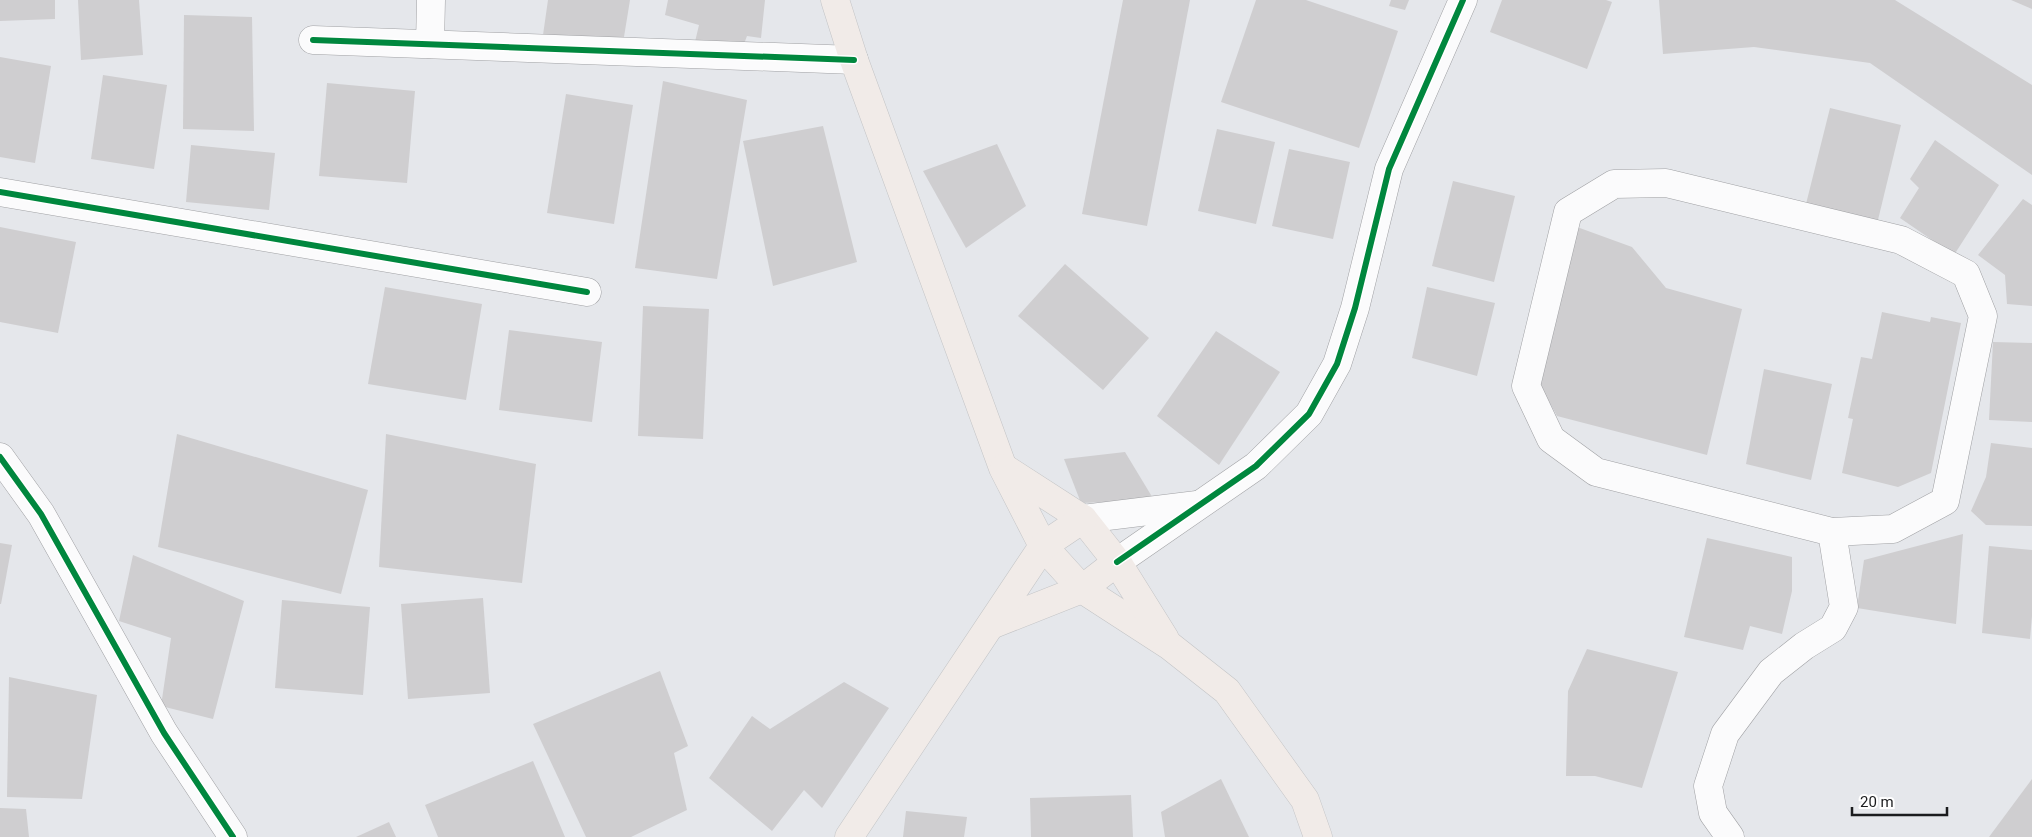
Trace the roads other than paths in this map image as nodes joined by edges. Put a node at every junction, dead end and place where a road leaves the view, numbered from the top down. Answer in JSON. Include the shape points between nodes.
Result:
{"nodes":[{"id":1,"x":431,"y":0,"type":"edge"},
{"id":2,"x":835,"y":0,"type":"edge"},
{"id":3,"x":1463,"y":0,"type":"edge"},
{"id":4,"x":313,"y":40,"type":"dead end"},
{"id":5,"x":430,"y":44,"type":"junction"},
{"id":6,"x":854,"y":60,"type":"junction"},
{"id":7,"x":0,"y":192,"type":"edge"},
{"id":8,"x":587,"y":292,"type":"dead end"},
{"id":9,"x":0,"y":457,"type":"edge"},
{"id":10,"x":1003,"y":468,"type":"junction"},
{"id":11,"x":1203,"y":504,"type":"junction"},
{"id":12,"x":1083,"y":519,"type":"junction"},
{"id":13,"x":1832,"y":532,"type":"junction"},
{"id":14,"x":1042,"y":546,"type":"junction"},
{"id":15,"x":1117,"y":562,"type":"junction"},
{"id":16,"x":1082,"y":589,"type":"junction"},
{"id":17,"x":991,"y":625,"type":"junction"},
{"id":18,"x":1170,"y":646,"type":"junction"},
{"id":19,"x":233,"y":837,"type":"edge"},
{"id":20,"x":850,"y":837,"type":"edge"},
{"id":21,"x":1318,"y":837,"type":"edge"},
{"id":22,"x":1730,"y":837,"type":"edge"}],
"edges":[{"from":1,"to":5,"type":"street"},
{"from":2,"to":6,"type":"main road"},
{"from":3,"to":11,"type":"street","via":[[1389,168],[1355,308],[1337,364],[1309,414],[1256,466]]},
{"from":4,"to":5,"type":"street"},
{"from":5,"to":6,"type":"street"},
{"from":6,"to":10,"type":"main road"},
{"from":7,"to":8,"type":"street"},
{"from":9,"to":19,"type":"street","via":[[41,514],[164,733]]},
{"from":10,"to":12,"type":"main road"},
{"from":10,"to":14,"type":"main road"},
{"from":11,"to":12,"type":"street"},
{"from":11,"to":15,"type":"street"},
{"from":12,"to":14,"type":"main road"},
{"from":12,"to":15,"type":"main road"},
{"from":13,"to":13,"type":"street","via":[[1596,472],[1552,439],[1526,386],[1568,212],[1614,184],[1666,183],[1901,240],[1966,274],[1983,316],[1945,501],[1893,529]]},
{"from":13,"to":22,"type":"street","via":[[1844,607],[1833,628],[1771,672],[1725,734],[1708,786],[1713,813]]},
{"from":14,"to":16,"type":"main road"},
{"from":14,"to":17,"type":"main road"},
{"from":15,"to":16,"type":"main road"},
{"from":15,"to":18,"type":"main road"},
{"from":16,"to":17,"type":"main road"},
{"from":16,"to":18,"type":"main road"},
{"from":17,"to":20,"type":"main road"},
{"from":18,"to":21,"type":"main road","via":[[1227,691],[1305,800]]}]}
